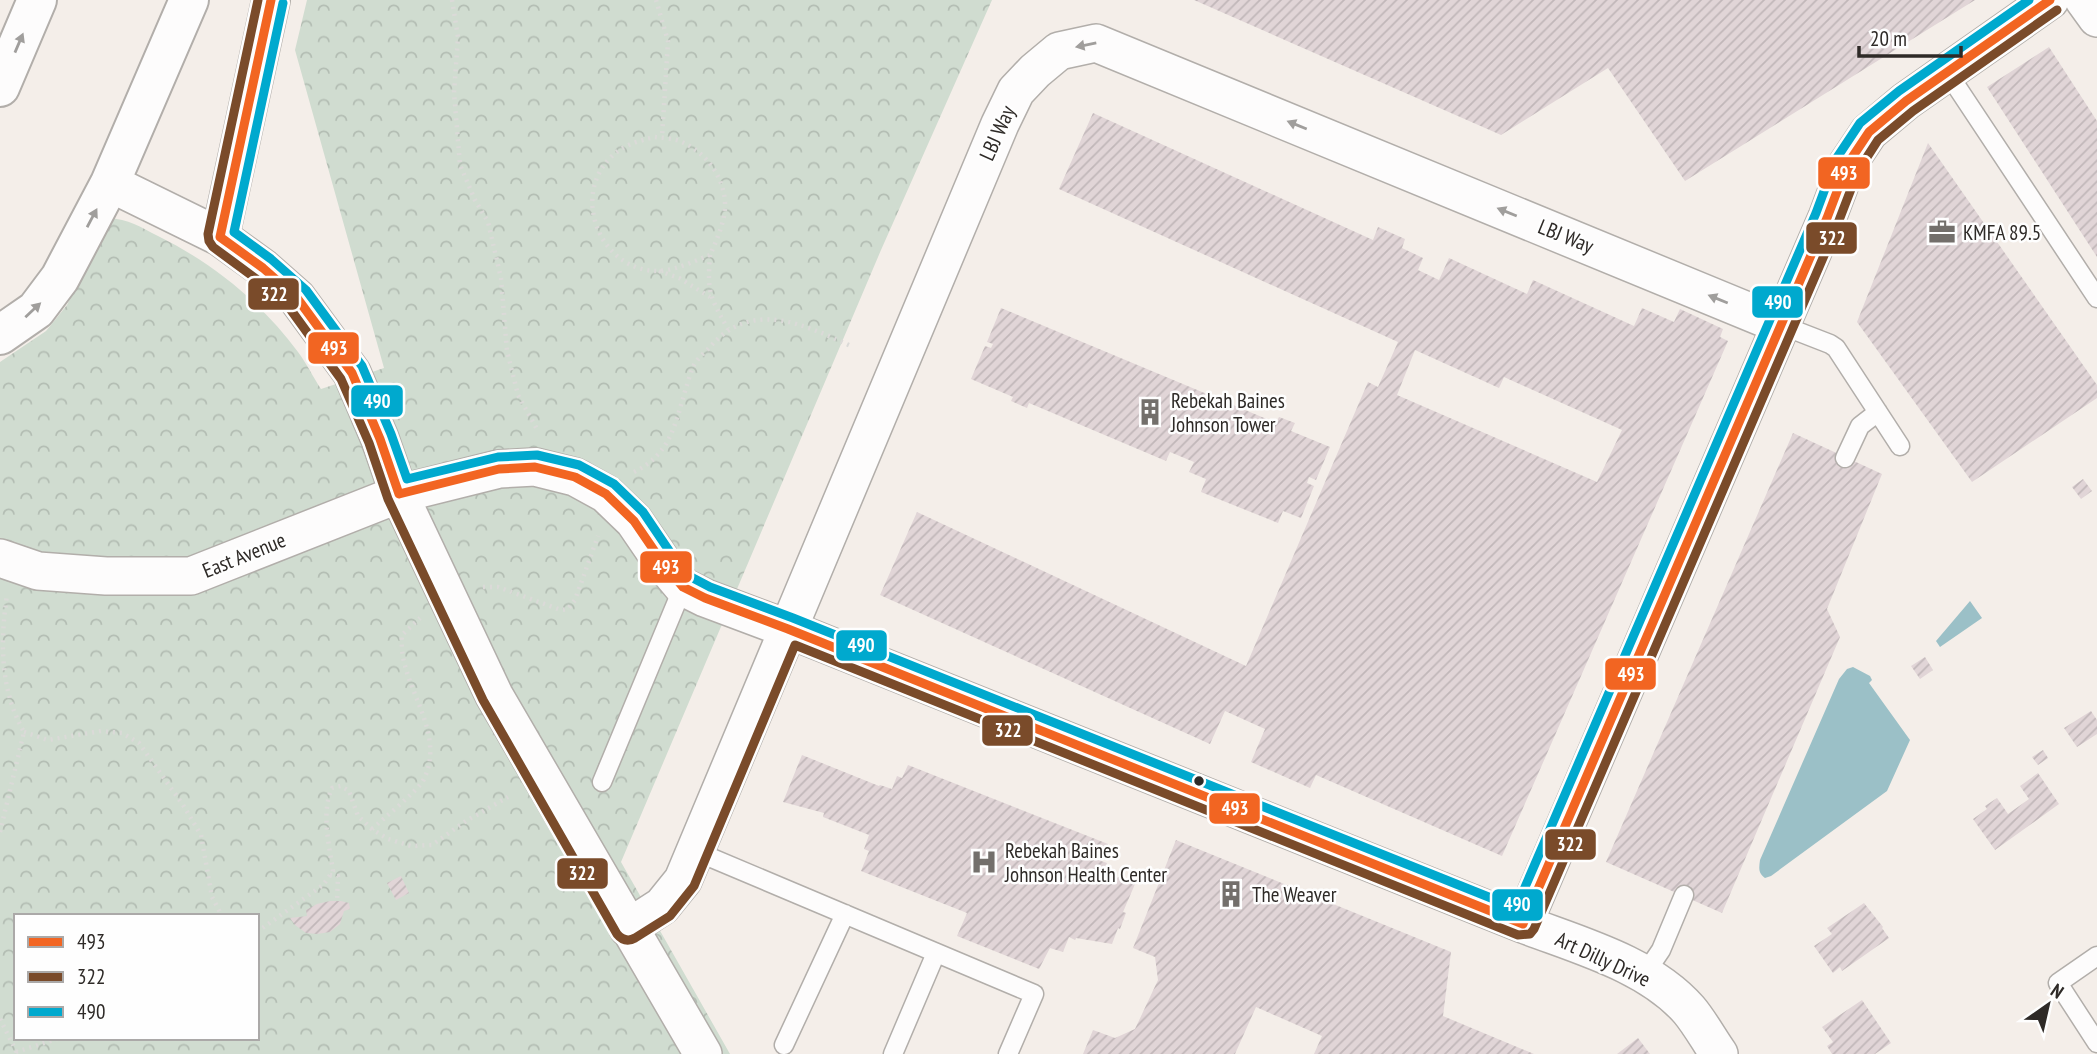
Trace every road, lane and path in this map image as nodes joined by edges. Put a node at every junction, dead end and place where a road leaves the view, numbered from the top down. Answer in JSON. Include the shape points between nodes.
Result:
{"nodes":[{"id":1,"x":37,"y":0,"type":"edge"},
{"id":2,"x":189,"y":0,"type":"edge"},
{"id":3,"x":271,"y":0,"type":"edge"},
{"id":4,"x":452,"y":0,"type":"edge"},
{"id":5,"x":656,"y":0,"type":"edge"},
{"id":6,"x":2050,"y":0,"type":"edge"},
{"id":7,"x":2084,"y":0,"type":"edge"},
{"id":8,"x":2097,"y":18,"type":"edge"},
{"id":9,"x":1947,"y":72,"type":"junction"},
{"id":10,"x":0,"y":87,"type":"edge"},
{"id":11,"x":662,"y":138,"type":"junction"},
{"id":12,"x":110,"y":183,"type":"junction"},
{"id":13,"x":220,"y":237,"type":"junction"},
{"id":14,"x":710,"y":255,"type":"junction"},
{"id":15,"x":658,"y":271,"type":"junction"},
{"id":16,"x":711,"y":298,"type":"junction"},
{"id":17,"x":2097,"y":298,"type":"edge"},
{"id":18,"x":1781,"y":325,"type":"junction"},
{"id":19,"x":728,"y":329,"type":"junction"},
{"id":20,"x":0,"y":335,"type":"edge"},
{"id":21,"x":853,"y":347,"type":"dead end"},
{"id":22,"x":1878,"y":412,"type":"junction"},
{"id":23,"x":542,"y":438,"type":"dead end"},
{"id":24,"x":1900,"y":446,"type":"dead end"},
{"id":25,"x":1845,"y":458,"type":"dead end"},
{"id":26,"x":634,"y":473,"type":"dead end"},
{"id":27,"x":399,"y":494,"type":"junction"},
{"id":28,"x":599,"y":531,"type":"dead end"},
{"id":29,"x":0,"y":558,"type":"edge"},
{"id":30,"x":683,"y":587,"type":"junction"},
{"id":31,"x":474,"y":592,"type":"dead end"},
{"id":32,"x":421,"y":618,"type":"dead end"},
{"id":33,"x":0,"y":625,"type":"edge"},
{"id":34,"x":788,"y":629,"type":"junction"},
{"id":35,"x":24,"y":732,"type":"junction"},
{"id":36,"x":602,"y":782,"type":"dead end"},
{"id":37,"x":508,"y":797,"type":"dead end"},
{"id":38,"x":372,"y":830,"type":"junction"},
{"id":39,"x":0,"y":832,"type":"edge"},
{"id":40,"x":695,"y":851,"type":"junction"},
{"id":41,"x":330,"y":875,"type":"junction"},
{"id":42,"x":1684,"y":895,"type":"dead end"},
{"id":43,"x":337,"y":901,"type":"dead end"},
{"id":44,"x":221,"y":914,"type":"edge"},
{"id":45,"x":845,"y":914,"type":"junction"},
{"id":46,"x":1523,"y":924,"type":"junction"},
{"id":47,"x":628,"y":928,"type":"junction"},
{"id":48,"x":259,"y":931,"type":"edge"},
{"id":49,"x":936,"y":953,"type":"junction"},
{"id":50,"x":2097,"y":956,"type":"edge"},
{"id":51,"x":1644,"y":975,"type":"junction"},
{"id":52,"x":0,"y":1019,"type":"edge"},
{"id":53,"x":54,"y":1040,"type":"edge"},
{"id":54,"x":2097,"y":1043,"type":"edge"},
{"id":55,"x":784,"y":1045,"type":"dead end"},
{"id":56,"x":17,"y":1053,"type":"edge"},
{"id":57,"x":703,"y":1054,"type":"edge"},
{"id":58,"x":893,"y":1054,"type":"edge"},
{"id":59,"x":1008,"y":1054,"type":"edge"},
{"id":60,"x":1719,"y":1054,"type":"edge"}],
"edges":[{"from":10,"to":1,"type":"main road","one_way":true},
{"from":2,"to":12,"type":"main road"},
{"from":3,"to":13,"type":"street"},
{"from":4,"to":23,"type":"path","via":[[458,37],[454,93],[460,165],[488,222],[518,395]]},
{"from":5,"to":11,"type":"path","via":[[668,41]]},
{"from":6,"to":9,"type":"street"},
{"from":7,"to":8,"type":"street"},
{"from":9,"to":17,"type":"lane"},
{"from":9,"to":18,"type":"street","via":[[1868,132],[1847,165]]},
{"from":11,"to":14,"type":"path","via":[[680,140],[703,154],[719,176],[725,202]]},
{"from":11,"to":15,"type":"path","via":[[631,143],[610,157],[596,178],[591,202],[596,228],[611,250],[632,266]]},
{"from":12,"to":13,"type":"street"},
{"from":20,"to":12,"type":"main road","one_way":true,"via":[[36,310],[60,278]]},
{"from":13,"to":27,"type":"street","via":[[297,298],[352,373]]},
{"from":14,"to":15,"type":"path"},
{"from":14,"to":16,"type":"path"},
{"from":15,"to":16,"type":"path"},
{"from":16,"to":19,"type":"path"},
{"from":18,"to":22,"type":"lane","via":[[1836,348]]},
{"from":18,"to":34,"type":"street","name":"LBJ Way","one_way":true,"via":[[1096,43],[1059,51],[1016,91],[1000,124]]},
{"from":18,"to":46,"type":"street"},
{"from":19,"to":21,"type":"path","via":[[778,319],[807,326]]},
{"from":19,"to":26,"type":"path","via":[[693,366],[671,438],[649,465]]},
{"from":22,"to":24,"type":"lane"},
{"from":22,"to":25,"type":"lane","via":[[1860,426]]},
{"from":27,"to":29,"type":"street","name":"East Avenue","via":[[191,576],[38,571]]},
{"from":27,"to":30,"type":"street","name":"Art Dilly Drive","via":[[499,469],[534,467],[575,477],[606,494],[634,521]]},
{"from":27,"to":47,"type":"street","via":[[494,695]]},
{"from":28,"to":31,"type":"path","via":[[568,609],[498,587],[484,586]]},
{"from":30,"to":34,"type":"street","name":"Art Dilly Drive"},
{"from":30,"to":36,"type":"lane"},
{"from":32,"to":38,"type":"path","via":[[402,635],[400,647],[430,739],[429,762],[423,782]]},
{"from":33,"to":35,"type":"path","via":[[4,682],[12,712]]},
{"from":34,"to":40,"type":"street","name":"LBJ Way"},
{"from":34,"to":46,"type":"street","name":"Art Dilly Drive"},
{"from":35,"to":39,"type":"path"},
{"from":35,"to":44,"type":"path","via":[[48,740],[101,730],[122,733],[139,743],[201,835],[212,897]]},
{"from":37,"to":38,"type":"path","via":[[432,845],[411,846]]},
{"from":38,"to":41,"type":"path","via":[[358,816],[349,791],[341,786],[332,788],[327,826]]},
{"from":40,"to":45,"type":"lane"},
{"from":40,"to":47,"type":"street","name":"LBJ Way","via":[[683,880],[662,906]]},
{"from":41,"to":43,"type":"path","via":[[338,876]]},
{"from":41,"to":48,"type":"path","via":[[323,885]]},
{"from":42,"to":51,"type":"lane","via":[[1661,950]]},
{"from":45,"to":49,"type":"lane"},
{"from":45,"to":55,"type":"lane"},
{"from":46,"to":51,"type":"street","name":"Art Dilly Drive"},
{"from":47,"to":57,"type":"street"},
{"from":49,"to":58,"type":"lane"},
{"from":49,"to":59,"type":"lane","via":[[1034,994]]},
{"from":50,"to":54,"type":"lane","via":[[2058,983]]},
{"from":51,"to":60,"type":"street","name":"Art Dilly Drive","via":[[1688,1009]]},
{"from":52,"to":56,"type":"path"},
{"from":53,"to":56,"type":"path"}]}
